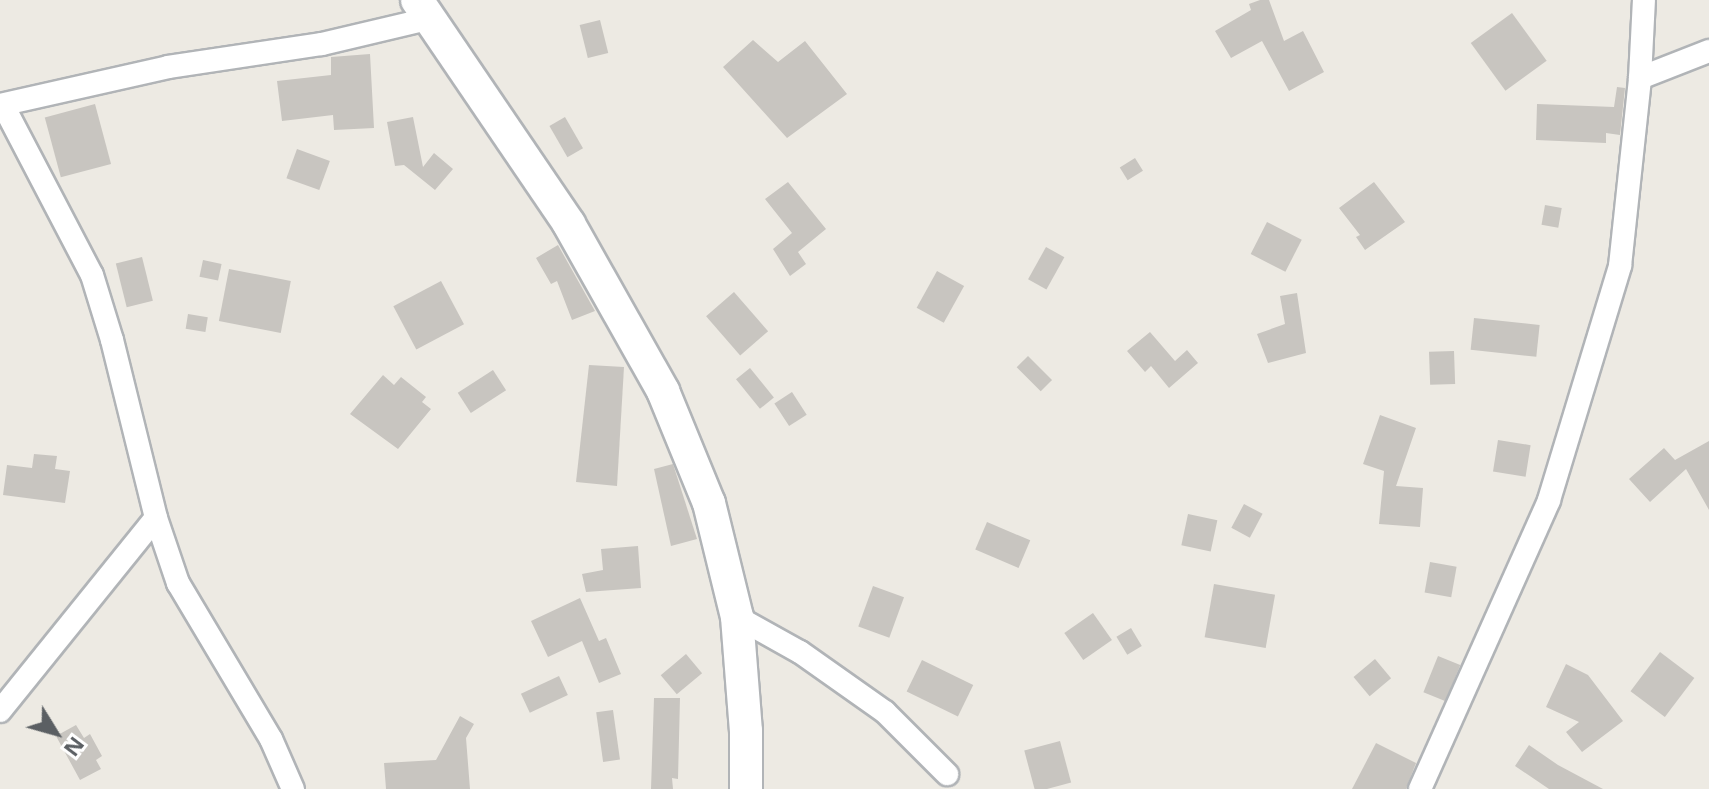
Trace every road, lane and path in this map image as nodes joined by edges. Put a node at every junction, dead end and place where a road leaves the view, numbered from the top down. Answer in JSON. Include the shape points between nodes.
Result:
{"nodes":[{"id":1,"x":1644,"y":0,"type":"edge"},
{"id":2,"x":422,"y":10,"type":"edge"},
{"id":3,"x":1709,"y":51,"type":"edge"},
{"id":4,"x":1640,"y":78,"type":"junction"},
{"id":5,"x":1,"y":105,"type":"edge"},
{"id":6,"x":156,"y":518,"type":"junction"},
{"id":7,"x":737,"y":617,"type":"junction"},
{"id":8,"x":0,"y":711,"type":"edge"},
{"id":9,"x":947,"y":774,"type":"dead end"},
{"id":10,"x":293,"y":789,"type":"edge"},
{"id":11,"x":746,"y":789,"type":"edge"},
{"id":12,"x":1420,"y":789,"type":"edge"}],
"edges":[{"from":1,"to":4,"type":"street"},
{"from":2,"to":5,"type":"street","via":[[322,44],[168,67]]},
{"from":2,"to":7,"type":"street","via":[[569,224],[663,391],[709,503]]},
{"from":3,"to":4,"type":"street"},
{"from":4,"to":12,"type":"street","via":[[1620,266],[1549,500]]},
{"from":5,"to":6,"type":"street","via":[[92,275]]},
{"from":6,"to":8,"type":"street"},
{"from":6,"to":10,"type":"street","via":[[178,583],[271,739]]},
{"from":7,"to":9,"type":"street","via":[[800,652],[885,712]]},
{"from":7,"to":11,"type":"street"}]}
